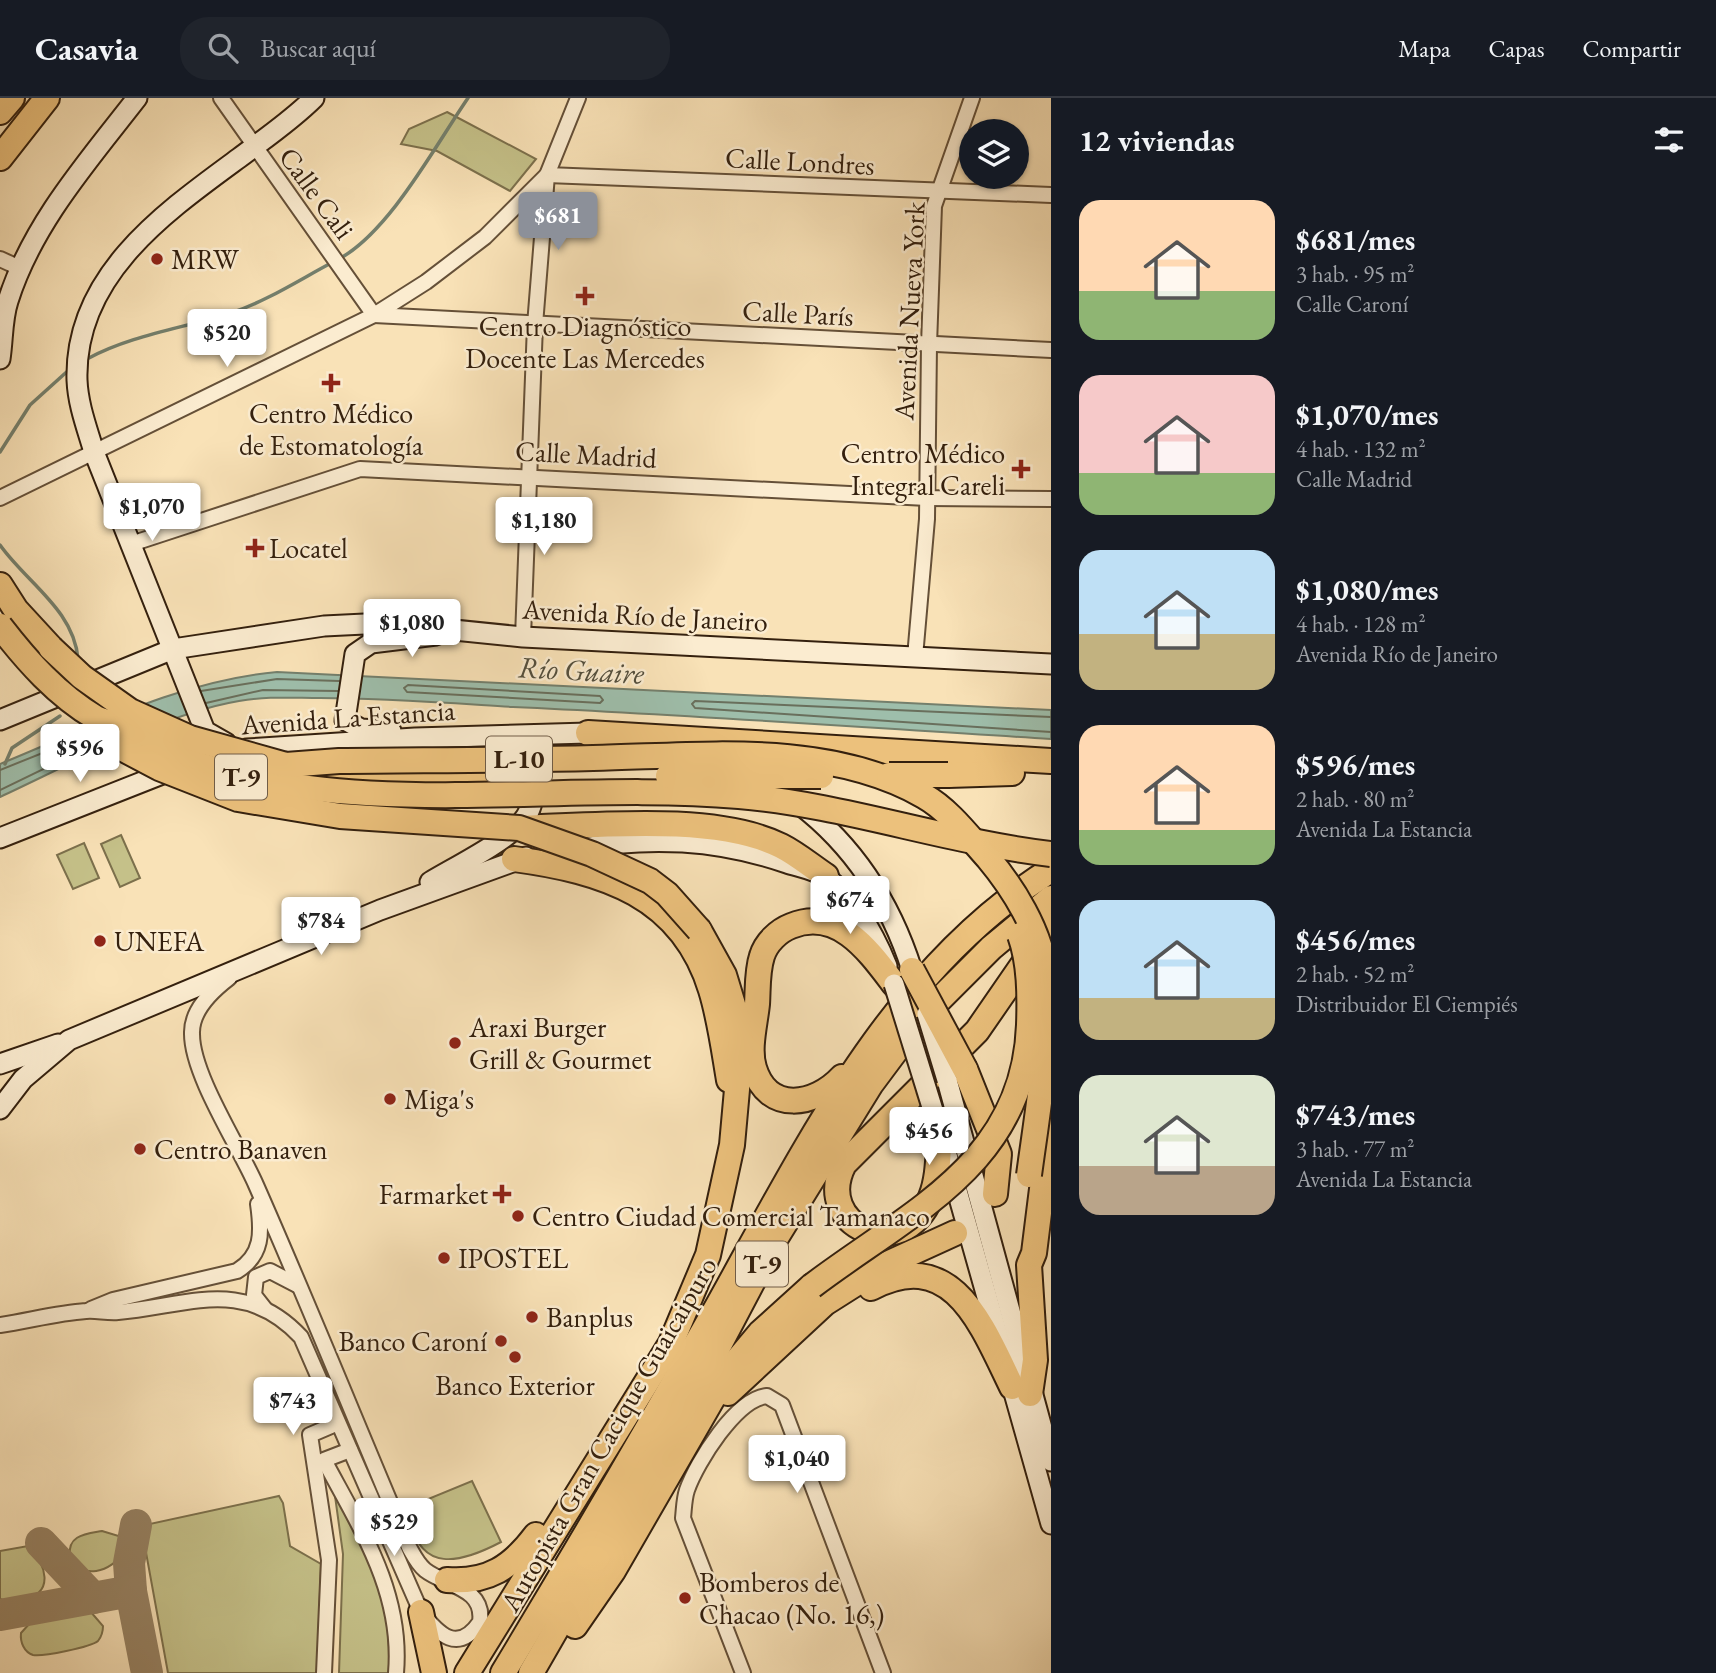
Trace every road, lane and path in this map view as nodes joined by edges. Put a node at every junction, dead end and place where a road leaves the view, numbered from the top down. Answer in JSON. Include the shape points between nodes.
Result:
{"nodes":[{"id":1,"x":12,"y":98,"type":"edge"},
{"id":2,"x":47,"y":98,"type":"edge"},
{"id":3,"x":137,"y":98,"type":"edge"},
{"id":4,"x":221,"y":98,"type":"edge"},
{"id":5,"x":314,"y":98,"type":"edge"},
{"id":6,"x":578,"y":98,"type":"edge"},
{"id":7,"x":972,"y":98,"type":"edge"},
{"id":8,"x":0,"y":112,"type":"edge"},
{"id":9,"x":254,"y":147,"type":"junction"},
{"id":10,"x":0,"y":158,"type":"edge"},
{"id":11,"x":547,"y":176,"type":"junction"},
{"id":12,"x":939,"y":193,"type":"junction"},
{"id":13,"x":1051,"y":195,"type":"edge"},
{"id":14,"x":0,"y":259,"type":"edge"},
{"id":15,"x":20,"y":268,"type":"junction"},
{"id":16,"x":374,"y":316,"type":"junction"},
{"id":17,"x":534,"y":325,"type":"junction"},
{"id":18,"x":929,"y":345,"type":"junction"},
{"id":19,"x":1051,"y":350,"type":"edge"},
{"id":20,"x":0,"y":359,"type":"edge"},
{"id":21,"x":94,"y":452,"type":"junction"},
{"id":22,"x":531,"y":475,"type":"junction"},
{"id":23,"x":0,"y":498,"type":"edge"},
{"id":24,"x":927,"y":498,"type":"junction"},
{"id":25,"x":1051,"y":499,"type":"edge"},
{"id":26,"x":131,"y":544,"type":"junction"},
{"id":27,"x":0,"y":585,"type":"edge"},
{"id":28,"x":0,"y":626,"type":"edge"},
{"id":29,"x":452,"y":632,"type":"junction"},
{"id":30,"x":523,"y":637,"type":"junction"},
{"id":31,"x":173,"y":649,"type":"junction"},
{"id":32,"x":915,"y":657,"type":"junction"},
{"id":33,"x":1051,"y":664,"type":"edge"},
{"id":34,"x":0,"y":720,"type":"edge"},
{"id":35,"x":98,"y":720,"type":"junction"},
{"id":36,"x":199,"y":733,"type":"junction"},
{"id":37,"x":588,"y":733,"type":"junction"},
{"id":38,"x":415,"y":738,"type":"junction"},
{"id":39,"x":440,"y":738,"type":"junction"},
{"id":40,"x":244,"y":749,"type":"junction"},
{"id":41,"x":1051,"y":761,"type":"edge"},
{"id":42,"x":286,"y":765,"type":"junction"},
{"id":43,"x":177,"y":769,"type":"junction"},
{"id":44,"x":1051,"y":771,"type":"edge"},
{"id":45,"x":926,"y":796,"type":"junction"},
{"id":46,"x":519,"y":828,"type":"junction"},
{"id":47,"x":0,"y":838,"type":"edge"},
{"id":48,"x":1051,"y":854,"type":"edge"},
{"id":49,"x":514,"y":859,"type":"junction"},
{"id":50,"x":1051,"y":870,"type":"edge"},
{"id":51,"x":826,"y":876,"type":"junction"},
{"id":52,"x":1051,"y":898,"type":"edge"},
{"id":53,"x":387,"y":908,"type":"junction"},
{"id":54,"x":1051,"y":924,"type":"edge"},
{"id":55,"x":241,"y":969,"type":"junction"},
{"id":56,"x":903,"y":977,"type":"junction"},
{"id":57,"x":874,"y":1039,"type":"junction"},
{"id":58,"x":69,"y":1040,"type":"junction"},
{"id":59,"x":0,"y":1065,"type":"edge"},
{"id":60,"x":956,"y":1074,"type":"junction"},
{"id":61,"x":0,"y":1109,"type":"edge"},
{"id":62,"x":735,"y":1112,"type":"junction"},
{"id":63,"x":1051,"y":1117,"type":"edge"},
{"id":64,"x":940,"y":1133,"type":"junction"},
{"id":65,"x":256,"y":1184,"type":"junction"},
{"id":66,"x":995,"y":1194,"type":"dead end"},
{"id":67,"x":955,"y":1233,"type":"dead end"},
{"id":68,"x":1030,"y":1265,"type":"junction"},
{"id":69,"x":297,"y":1285,"type":"junction"},
{"id":70,"x":266,"y":1310,"type":"junction"},
{"id":71,"x":86,"y":1311,"type":"junction"},
{"id":72,"x":0,"y":1325,"type":"edge"},
{"id":73,"x":795,"y":1332,"type":"junction"},
{"id":74,"x":1021,"y":1390,"type":"junction"},
{"id":75,"x":705,"y":1410,"type":"junction"},
{"id":76,"x":338,"y":1423,"type":"junction"},
{"id":77,"x":350,"y":1450,"type":"junction"},
{"id":78,"x":1051,"y":1461,"type":"edge"},
{"id":79,"x":575,"y":1495,"type":"junction"},
{"id":80,"x":603,"y":1502,"type":"junction"},
{"id":81,"x":1051,"y":1524,"type":"edge"},
{"id":82,"x":447,"y":1580,"type":"junction"},
{"id":83,"x":421,"y":1612,"type":"junction"},
{"id":84,"x":324,"y":1673,"type":"edge"},
{"id":85,"x":396,"y":1673,"type":"edge"},
{"id":86,"x":435,"y":1673,"type":"edge"},
{"id":87,"x":467,"y":1673,"type":"edge"},
{"id":88,"x":482,"y":1673,"type":"edge"},
{"id":89,"x":503,"y":1673,"type":"edge"},
{"id":90,"x":531,"y":1673,"type":"edge"},
{"id":91,"x":542,"y":1673,"type":"edge"},
{"id":92,"x":743,"y":1673,"type":"edge"},
{"id":93,"x":883,"y":1673,"type":"edge"}],
"edges":[{"from":1,"to":8,"type":"highway"},
{"from":2,"to":10,"type":"highway"},
{"from":3,"to":15,"type":"street","via":[[74,181]]},
{"from":4,"to":9,"type":"street","name":"Calle Cali"},
{"from":5,"to":9,"type":"street"},
{"from":6,"to":11,"type":"street"},
{"from":7,"to":12,"type":"street","name":"Avenida Nueva York"},
{"from":9,"to":16,"type":"street","name":"Calle Cali"},
{"from":9,"to":21,"type":"street","via":[[171,210],[113,267],[89,310],[78,351],[77,382]]},
{"from":11,"to":12,"type":"street","name":"Calle Londres"},
{"from":11,"to":16,"type":"street","via":[[485,237]]},
{"from":11,"to":17,"type":"street"},
{"from":12,"to":13,"type":"street","name":"Calle Londres"},
{"from":12,"to":18,"type":"street","name":"Avenida Nueva York","via":[[934,205]]},
{"from":14,"to":15,"type":"street"},
{"from":15,"to":20,"type":"street","via":[[7,303]]},
{"from":16,"to":17,"type":"street","name":"Calle París"},
{"from":16,"to":21,"type":"street"},
{"from":17,"to":18,"type":"street","name":"Calle París"},
{"from":17,"to":22,"type":"street"},
{"from":18,"to":19,"type":"street","name":"Calle París"},
{"from":18,"to":24,"type":"street","name":"Avenida Nueva York"},
{"from":21,"to":23,"type":"street"},
{"from":21,"to":26,"type":"street"},
{"from":22,"to":24,"type":"street","name":"Calle Madrid"},
{"from":22,"to":26,"type":"street","name":"Calle Madrid","via":[[360,469]]},
{"from":22,"to":30,"type":"street"},
{"from":24,"to":25,"type":"street","name":"Calle Madrid"},
{"from":24,"to":32,"type":"street","name":"Avenida Nueva York"},
{"from":26,"to":31,"type":"street"},
{"from":27,"to":42,"type":"highway","number":"L-10","bridge":true,"via":[[51,648],[130,711],[214,747]]},
{"from":28,"to":35,"type":"highway","bridge":true,"via":[[37,671]]},
{"from":29,"to":30,"type":"street","name":"Avenida Río de Janeiro"},
{"from":29,"to":31,"type":"street","name":"Avenida Río de Janeiro","via":[[385,623],[324,626]]},
{"from":29,"to":38,"type":"street","via":[[371,643],[355,654],[345,720],[361,729],[397,731]]},
{"from":30,"to":32,"type":"street","name":"Avenida Río de Janeiro"},
{"from":31,"to":34,"type":"street","name":"Avenida Río de Janeiro"},
{"from":31,"to":36,"type":"street"},
{"from":31,"to":36,"type":"street"},
{"from":32,"to":33,"type":"street","name":"Avenida Río de Janeiro"},
{"from":35,"to":46,"type":"highway","bridge":true,"via":[[110,742],[159,768],[238,799],[340,816]]},
{"from":35,"to":48,"type":"highway","number":"T-9","bridge":true,"via":[[122,725],[163,750],[205,767],[293,786],[396,793],[747,797]]},
{"from":36,"to":40,"type":"street"},
{"from":36,"to":43,"type":"street","via":[[192,758]]},
{"from":37,"to":39,"type":"street","name":"Avenida La Estancia"},
{"from":37,"to":41,"type":"highway"},
{"from":37,"to":56,"type":"street","name":"Avenida La Estancia","via":[[737,764],[820,820],[865,872],[889,911]]},
{"from":38,"to":39,"type":"street","name":"Avenida La Estancia"},
{"from":38,"to":40,"type":"street","name":"Avenida La Estancia"},
{"from":39,"to":53,"type":"street","via":[[504,744],[516,751],[532,775],[531,805],[521,823]]},
{"from":40,"to":43,"type":"street","name":"Avenida La Estancia"},
{"from":42,"to":44,"type":"highway","number":"L-10","bridge":true,"via":[[339,776]]},
{"from":42,"to":45,"type":"highway","number":"L-10","bridge":true,"via":[[753,755],[826,762]]},
{"from":43,"to":47,"type":"street","name":"Avenida La Estancia"},
{"from":45,"to":68,"type":"highway","bridge":true,"via":[[1000,872],[1034,933],[1045,968],[1047,1037],[1024,1252]]},
{"from":45,"to":75,"type":"highway","bridge":true,"via":[[992,881],[1022,940],[1030,1002],[1014,1100],[997,1132],[959,1179],[812,1286],[752,1342]]},
{"from":46,"to":51,"type":"highway","via":[[660,823],[744,833],[780,846]]},
{"from":46,"to":62,"type":"highway","bridge":true,"via":[[650,881],[699,930],[724,975],[738,1021],[741,1045]]},
{"from":49,"to":51,"type":"street","via":[[617,841],[659,839],[733,847]]},
{"from":49,"to":53,"type":"street"},
{"from":49,"to":62,"type":"highway","via":[[575,869],[621,884],[672,921],[688,941],[711,990]]},
{"from":50,"to":57,"type":"highway","name":"Autopista Gran Cacique Guaicaipuro","number":"T-9","via":[[1012,896],[965,938]]},
{"from":51,"to":56,"type":"street"},
{"from":52,"to":90,"type":"highway","name":"Autopista Gran Cacique Guaicaipuro","number":"T-9","via":[[991,948],[918,1021],[871,1084],[774,1241],[714,1355]]},
{"from":53,"to":55,"type":"street"},
{"from":54,"to":64,"type":"highway","via":[[977,1031],[844,1164],[837,1192],[848,1218],[867,1231],[882,1234],[898,1232],[917,1220],[934,1187]]},
{"from":55,"to":58,"type":"street"},
{"from":55,"to":65,"type":"street","via":[[201,1006],[191,1034],[209,1088]]},
{"from":56,"to":57,"type":"highway","via":[[845,931],[825,922],[784,930],[763,953],[752,1058],[759,1082],[771,1094],[795,1102],[819,1096]]},
{"from":56,"to":60,"type":"highway","bridge":true},
{"from":56,"to":64,"type":"street","bridge":true},
{"from":57,"to":80,"type":"highway","name":"Autopista Gran Cacique Guaicaipuro","number":"T-9","via":[[820,1122]]},
{"from":58,"to":59,"type":"street"},
{"from":58,"to":61,"type":"street","via":[[23,1079]]},
{"from":60,"to":66,"type":"highway","via":[[999,1154]]},
{"from":60,"to":74,"type":"street"},
{"from":62,"to":79,"type":"highway","via":[[719,1216],[691,1303],[671,1343]]},
{"from":63,"to":68,"type":"highway"},
{"from":64,"to":74,"type":"street"},
{"from":65,"to":69,"type":"street"},
{"from":65,"to":71,"type":"street","via":[[260,1238],[247,1265],[220,1277],[113,1300]]},
{"from":67,"to":73,"type":"highway","via":[[855,1284],[813,1312]]},
{"from":68,"to":74,"type":"highway","via":[[1035,1360]]},
{"from":69,"to":70,"type":"street","via":[[270,1271],[256,1277],[254,1295]]},
{"from":69,"to":82,"type":"street","via":[[409,1547],[424,1569]]},
{"from":70,"to":71,"type":"street","via":[[221,1298],[117,1312]]},
{"from":70,"to":76,"type":"street","via":[[301,1337]]},
{"from":71,"to":72,"type":"street"},
{"from":73,"to":74,"type":"highway","via":[[883,1281],[933,1277],[948,1285],[971,1310]]},
{"from":73,"to":75,"type":"highway"},
{"from":74,"to":78,"type":"street"},
{"from":74,"to":81,"type":"street"},
{"from":75,"to":91,"type":"highway","via":[[612,1571]]},
{"from":76,"to":77,"type":"street"},
{"from":76,"to":84,"type":"street","via":[[310,1435],[329,1560]]},
{"from":77,"to":83,"type":"street"},
{"from":77,"to":85,"type":"street","via":[[324,1460],[375,1554],[392,1611]]},
{"from":79,"to":82,"type":"highway","via":[[559,1504],[505,1568],[488,1578]]},
{"from":79,"to":87,"type":"highway"},
{"from":80,"to":88,"type":"highway","via":[[574,1528]]},
{"from":80,"to":89,"type":"highway","name":"Autopista Gran Cacique Guaicaipuro","number":"T-9"},
{"from":82,"to":83,"type":"street","via":[[477,1601],[481,1614],[474,1630],[454,1639],[444,1636]]},
{"from":83,"to":86,"type":"highway"},
{"from":92,"to":93,"type":"street","via":[[683,1518],[686,1492],[713,1443],[747,1402],[766,1396],[782,1405]]}]}
